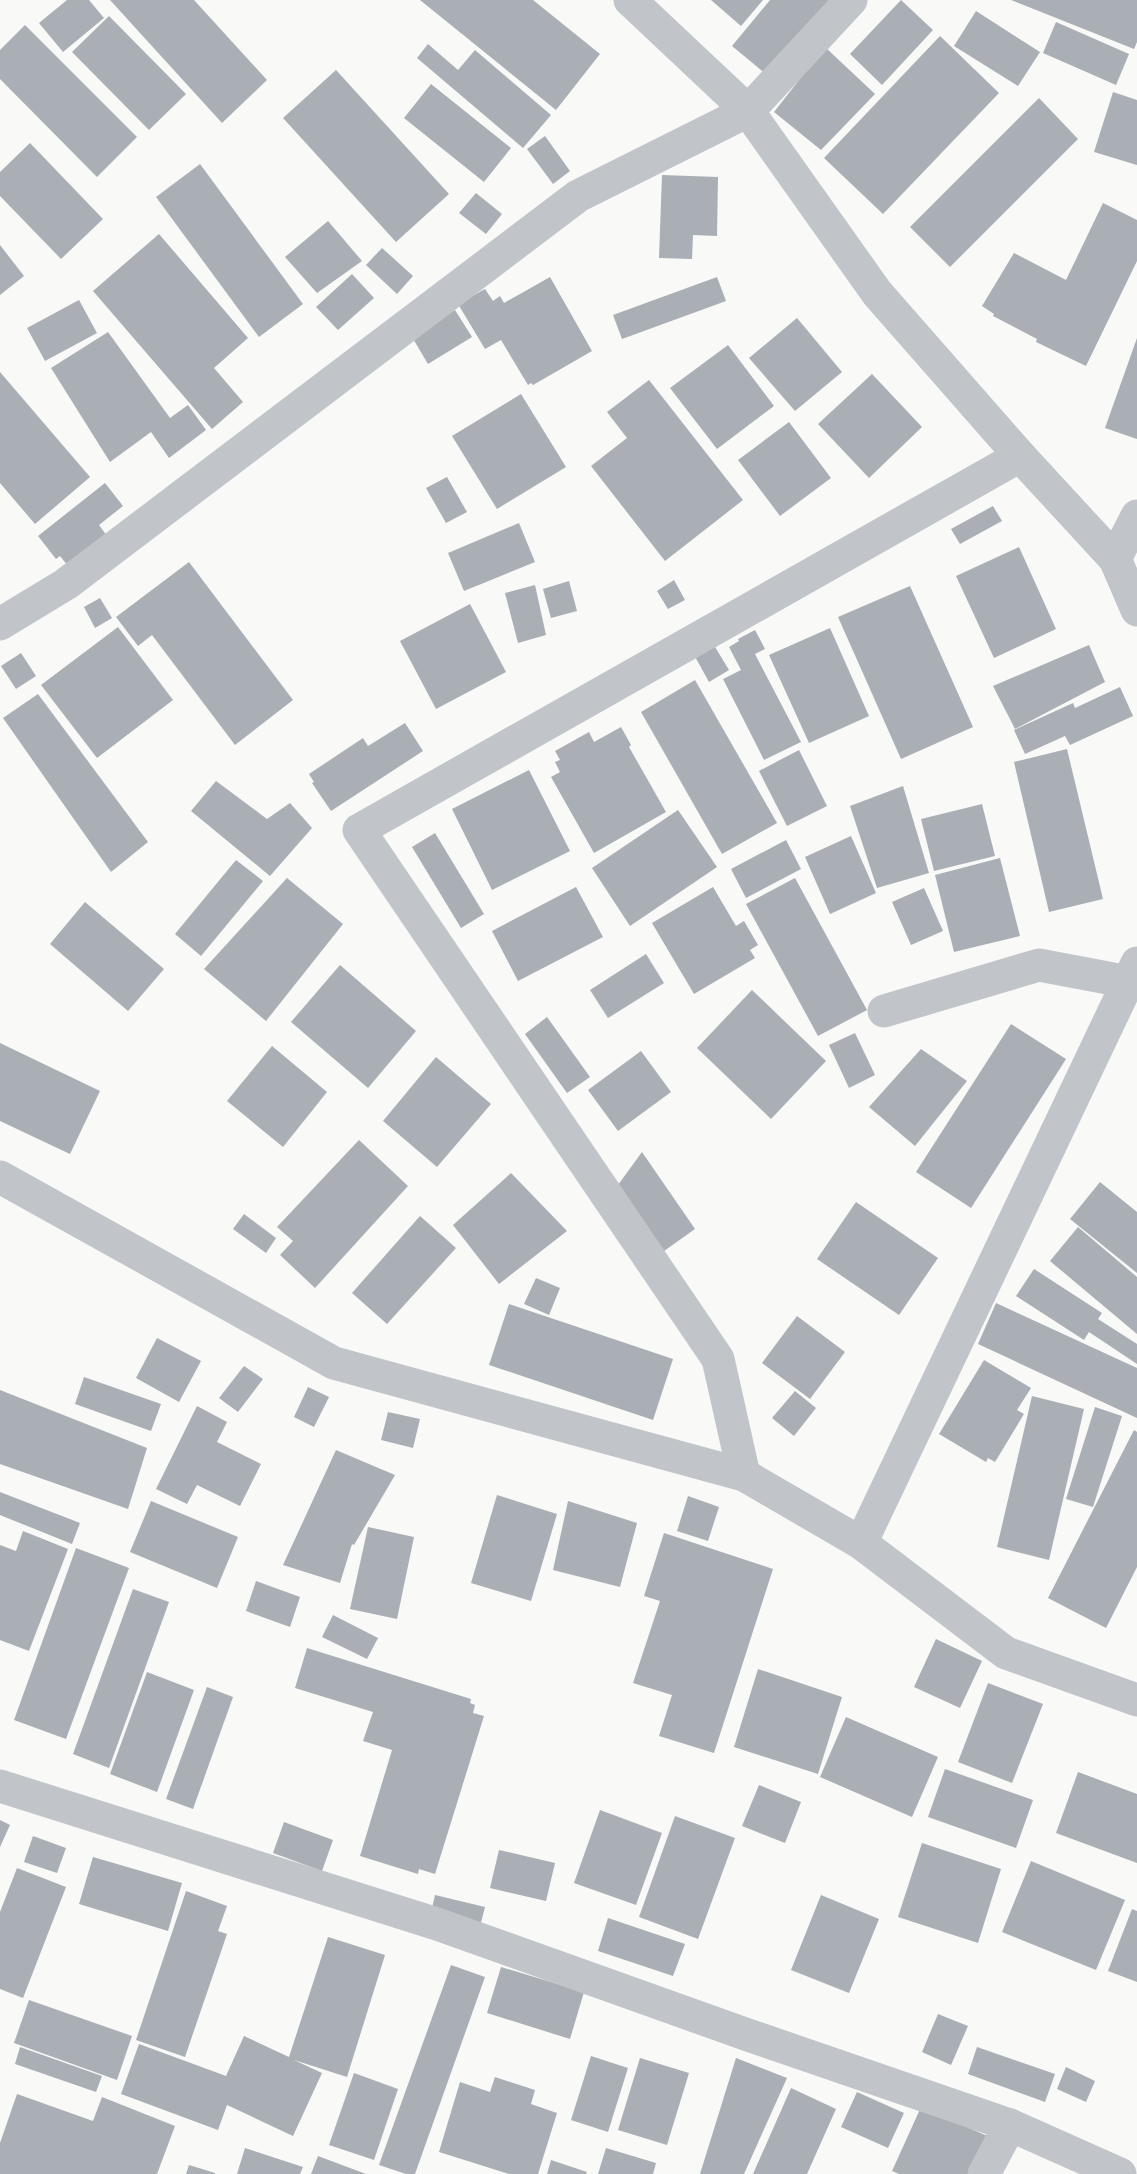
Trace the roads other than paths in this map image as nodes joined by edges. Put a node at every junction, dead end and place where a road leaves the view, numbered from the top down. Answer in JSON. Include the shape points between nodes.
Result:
{"nodes":[{"id":1,"x":630,"y":0,"type":"edge"},
{"id":2,"x":850,"y":0,"type":"edge"},
{"id":3,"x":748,"y":111,"type":"junction"},
{"id":4,"x":1020,"y":456,"type":"junction"},
{"id":5,"x":1137,"y":516,"type":"edge"},
{"id":6,"x":1115,"y":559,"type":"junction"},
{"id":7,"x":1137,"y":610,"type":"edge"},
{"id":8,"x":0,"y":624,"type":"edge"},
{"id":9,"x":1133,"y":972,"type":"edge"},
{"id":10,"x":884,"y":1011,"type":"dead end"},
{"id":11,"x":0,"y":1178,"type":"edge"},
{"id":12,"x":744,"y":1475,"type":"junction"},
{"id":13,"x":861,"y":1543,"type":"junction"},
{"id":14,"x":1137,"y":1700,"type":"edge"},
{"id":15,"x":0,"y":1786,"type":"edge"},
{"id":16,"x":1010,"y":2125,"type":"junction"},
{"id":17,"x":984,"y":2174,"type":"edge"},
{"id":18,"x":1120,"y":2174,"type":"edge"}],
"edges":[{"from":1,"to":3,"type":"street"},
{"from":2,"to":3,"type":"street"},
{"from":3,"to":4,"type":"street","via":[[877,293]]},
{"from":3,"to":8,"type":"street","via":[[578,196],[66,584]]},
{"from":4,"to":6,"type":"street"},
{"from":4,"to":12,"type":"street","via":[[359,830],[718,1359]]},
{"from":5,"to":6,"type":"street"},
{"from":6,"to":7,"type":"street"},
{"from":9,"to":10,"type":"street","via":[[1039,965]]},
{"from":9,"to":13,"type":"street"},
{"from":11,"to":12,"type":"street","via":[[334,1363]]},
{"from":12,"to":13,"type":"street"},
{"from":13,"to":14,"type":"street","via":[[1006,1653]]},
{"from":15,"to":16,"type":"street","via":[[437,1924]]},
{"from":16,"to":17,"type":"street"},
{"from":16,"to":18,"type":"street"}]}
